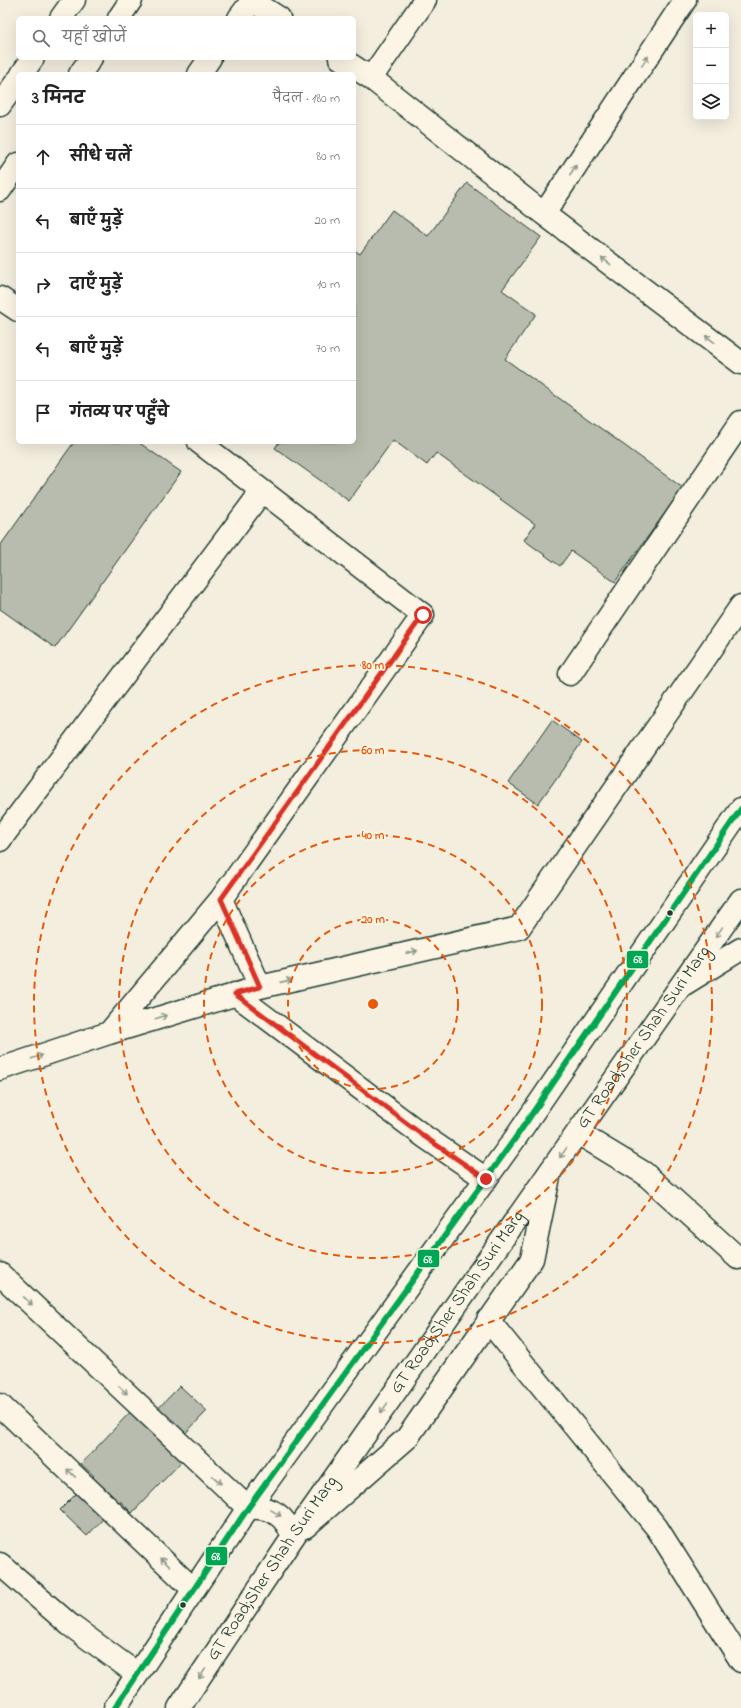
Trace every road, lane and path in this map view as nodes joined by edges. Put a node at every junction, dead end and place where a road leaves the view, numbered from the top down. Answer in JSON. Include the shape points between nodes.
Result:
{"nodes":[{"id":1,"x":74,"y":0,"type":"edge"},
{"id":2,"x":132,"y":0,"type":"edge"},
{"id":3,"x":252,"y":0,"type":"edge"},
{"id":4,"x":425,"y":0,"type":"edge"},
{"id":5,"x":685,"y":0,"type":"edge"},
{"id":6,"x":62,"y":16,"type":"edge"},
{"id":7,"x":120,"y":16,"type":"edge"},
{"id":8,"x":240,"y":16,"type":"edge"},
{"id":9,"x":276,"y":16,"type":"edge"},
{"id":10,"x":32,"y":60,"type":"edge"},
{"id":11,"x":90,"y":60,"type":"edge"},
{"id":12,"x":209,"y":60,"type":"edge"},
{"id":13,"x":343,"y":60,"type":"edge"},
{"id":14,"x":23,"y":72,"type":"edge"},
{"id":15,"x":81,"y":72,"type":"edge"},
{"id":16,"x":200,"y":72,"type":"edge"},
{"id":17,"x":372,"y":78,"type":"junction"},
{"id":18,"x":16,"y":83,"type":"edge"},
{"id":19,"x":0,"y":105,"type":"edge"},
{"id":20,"x":16,"y":167,"type":"edge"},
{"id":21,"x":0,"y":190,"type":"edge"},
{"id":22,"x":544,"y":214,"type":"junction"},
{"id":23,"x":0,"y":298,"type":"edge"},
{"id":24,"x":16,"y":309,"type":"edge"},
{"id":25,"x":741,"y":362,"type":"edge"},
{"id":26,"x":741,"y":422,"type":"edge"},
{"id":27,"x":202,"y":444,"type":"edge"},
{"id":28,"x":262,"y":491,"type":"junction"},
{"id":29,"x":741,"y":606,"type":"edge"},
{"id":30,"x":570,"y":674,"type":"dead end"},
{"id":31,"x":741,"y":809,"type":"edge"},
{"id":32,"x":0,"y":840,"type":"edge"},
{"id":33,"x":221,"y":899,"type":"junction"},
{"id":34,"x":741,"y":900,"type":"edge"},
{"id":35,"x":741,"y":950,"type":"edge"},
{"id":36,"x":681,"y":986,"type":"junction"},
{"id":37,"x":260,"y":987,"type":"junction"},
{"id":38,"x":235,"y":994,"type":"junction"},
{"id":39,"x":109,"y":1033,"type":"junction"},
{"id":40,"x":0,"y":1069,"type":"edge"},
{"id":41,"x":578,"y":1133,"type":"junction"},
{"id":42,"x":550,"y":1172,"type":"junction"},
{"id":43,"x":486,"y":1179,"type":"junction"},
{"id":44,"x":738,"y":1258,"type":"dead end"},
{"id":45,"x":0,"y":1274,"type":"edge"},
{"id":46,"x":488,"y":1320,"type":"junction"},
{"id":47,"x":0,"y":1405,"type":"edge"},
{"id":48,"x":248,"y":1508,"type":"junction"},
{"id":49,"x":293,"y":1537,"type":"junction"},
{"id":50,"x":0,"y":1564,"type":"edge"},
{"id":51,"x":193,"y":1589,"type":"junction"},
{"id":52,"x":741,"y":1661,"type":"edge"},
{"id":53,"x":137,"y":1674,"type":"junction"},
{"id":54,"x":115,"y":1708,"type":"edge"},
{"id":55,"x":179,"y":1708,"type":"edge"}],
"edges":[{"from":1,"to":6,"type":"main road"},
{"from":2,"to":7,"type":"main road"},
{"from":3,"to":8,"type":"main road"},
{"from":3,"to":9,"type":"main road"},
{"from":4,"to":17,"type":"main road"},
{"from":22,"to":5,"type":"main road","one_way":true},
{"from":10,"to":14,"type":"main road"},
{"from":11,"to":15,"type":"main road"},
{"from":12,"to":16,"type":"main road"},
{"from":13,"to":17,"type":"main road"},
{"from":17,"to":22,"type":"main road"},
{"from":18,"to":19,"type":"main road"},
{"from":20,"to":21,"type":"main road"},
{"from":25,"to":22,"type":"main road","one_way":true},
{"from":23,"to":24,"type":"main road"},
{"from":26,"to":30,"type":"main road"},
{"from":27,"to":28,"type":"main road"},
{"from":28,"to":32,"type":"main road"},
{"from":28,"to":33,"type":"main road","via":[[423,615]]},
{"from":37,"to":29,"type":"main road","one_way":true,"via":[[519,928]]},
{"from":31,"to":43,"type":"main road"},
{"from":33,"to":37,"type":"main road"},
{"from":33,"to":39,"type":"main road"},
{"from":34,"to":36,"type":"main road","name":"GT Road;Sher Shah Suri Marg","one_way":true},
{"from":35,"to":36,"type":"main road"},
{"from":36,"to":41,"type":"main road","name":"GT Road;Sher Shah Suri Marg"},
{"from":37,"to":38,"type":"main road"},
{"from":39,"to":38,"type":"main road","one_way":true},
{"from":38,"to":43,"type":"main road","via":[[425,1137]]},
{"from":40,"to":39,"type":"main road","one_way":true},
{"from":41,"to":42,"type":"main road","name":"GT Road;Sher Shah Suri Marg","one_way":true},
{"from":41,"to":44,"type":"main road","via":[[644,1173]]},
{"from":42,"to":46,"type":"main road","via":[[532,1259]]},
{"from":42,"to":49,"type":"main road","name":"GT Road;Sher Shah Suri Marg","one_way":true},
{"from":43,"to":48,"type":"main road"},
{"from":45,"to":48,"type":"main road","one_way":true},
{"from":46,"to":49,"type":"main road","via":[[406,1438]]},
{"from":46,"to":52,"type":"main road","via":[[657,1528]]},
{"from":51,"to":47,"type":"main road","one_way":true},
{"from":48,"to":49,"type":"main road","one_way":true,"via":[[259,1507],[282,1516]]},
{"from":48,"to":51,"type":"main road"},
{"from":49,"to":55,"type":"main road","name":"GT Road;Sher Shah Suri Marg","one_way":true},
{"from":50,"to":53,"type":"main road","via":[[70,1625]]},
{"from":51,"to":53,"type":"main road"},
{"from":53,"to":54,"type":"main road"}]}
